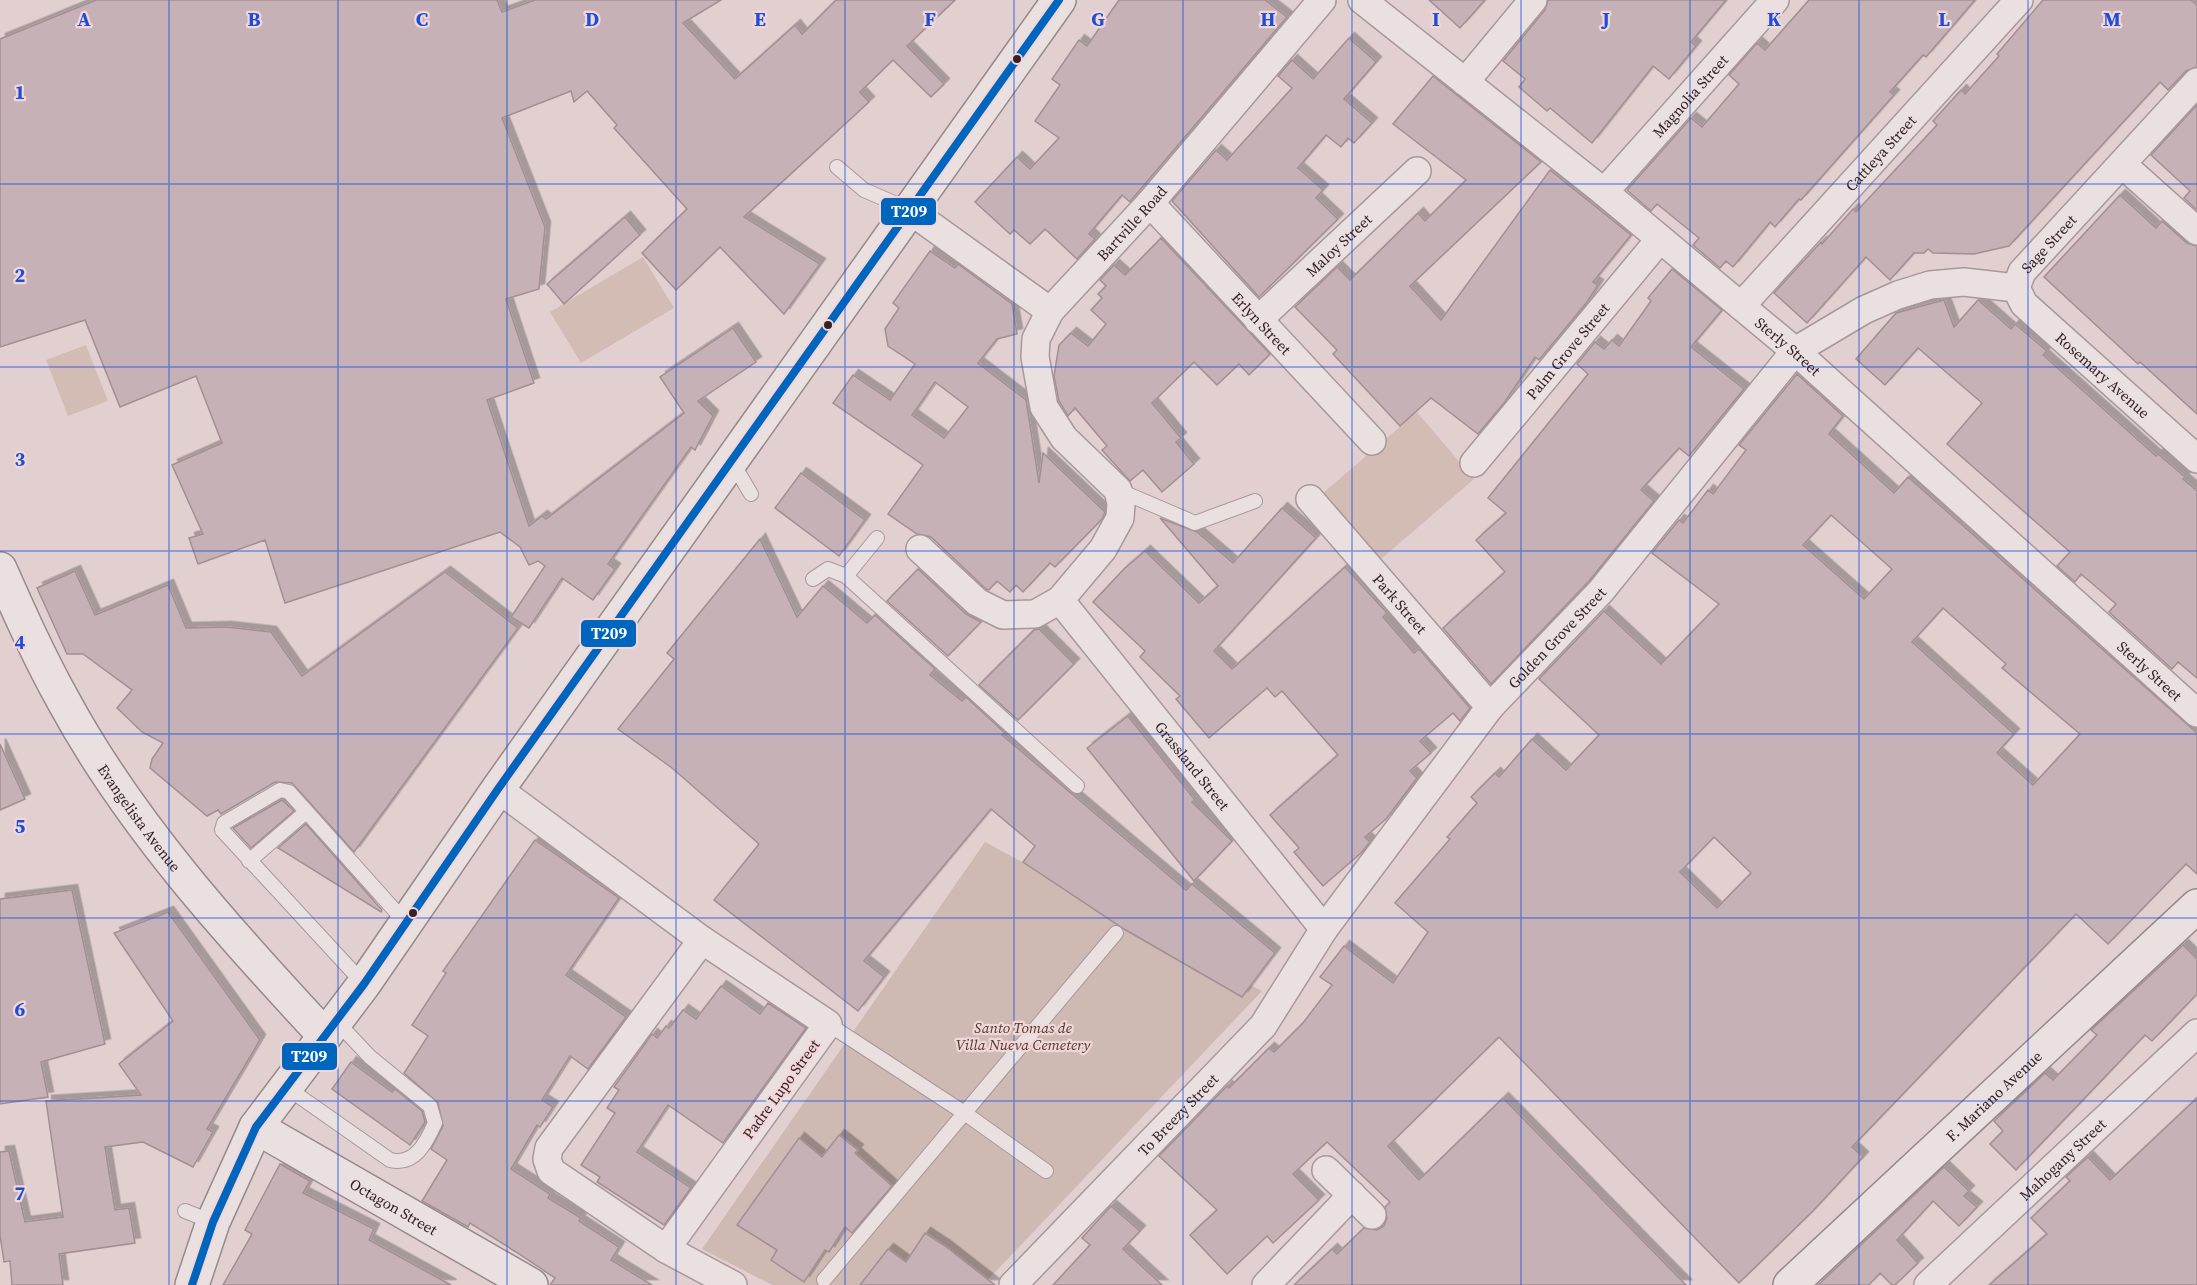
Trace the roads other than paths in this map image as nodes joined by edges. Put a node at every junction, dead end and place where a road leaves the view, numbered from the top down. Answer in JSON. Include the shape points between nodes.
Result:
{"nodes":[{"id":1,"x":1059,"y":0,"type":"edge"},
{"id":2,"x":1322,"y":0,"type":"edge"},
{"id":3,"x":1362,"y":0,"type":"edge"},
{"id":4,"x":1533,"y":0,"type":"edge"},
{"id":5,"x":1775,"y":0,"type":"edge"},
{"id":6,"x":2019,"y":0,"type":"edge"},
{"id":7,"x":1465,"y":82,"type":"junction"},
{"id":8,"x":2197,"y":82,"type":"edge"},
{"id":9,"x":2122,"y":164,"type":"junction"},
{"id":10,"x":837,"y":167,"type":"dead end"},
{"id":11,"x":1418,"y":171,"type":"dead end"},
{"id":12,"x":1604,"y":192,"type":"junction"},
{"id":13,"x":1150,"y":203,"type":"junction"},
{"id":14,"x":908,"y":209,"type":"junction"},
{"id":15,"x":2197,"y":231,"type":"edge"},
{"id":16,"x":1660,"y":239,"type":"junction"},
{"id":17,"x":2016,"y":288,"type":"junction"},
{"id":18,"x":1741,"y":306,"type":"junction"},
{"id":19,"x":1050,"y":311,"type":"junction"},
{"id":20,"x":1258,"y":320,"type":"junction"},
{"id":21,"x":1795,"y":351,"type":"junction"},
{"id":22,"x":1372,"y":441,"type":"dead end"},
{"id":23,"x":2197,"y":459,"type":"edge"},
{"id":24,"x":732,"y":462,"type":"junction"},
{"id":25,"x":1474,"y":463,"type":"dead end"},
{"id":26,"x":1118,"y":490,"type":"junction"},
{"id":27,"x":751,"y":494,"type":"dead end"},
{"id":28,"x":1310,"y":499,"type":"dead end"},
{"id":29,"x":1255,"y":501,"type":"dead end"},
{"id":30,"x":877,"y":538,"type":"dead end"},
{"id":31,"x":920,"y":549,"type":"dead end"},
{"id":32,"x":0,"y":569,"type":"edge"},
{"id":33,"x":846,"y":576,"type":"junction"},
{"id":34,"x":813,"y":579,"type":"dead end"},
{"id":35,"x":1060,"y":600,"type":"junction"},
{"id":36,"x":1490,"y":707,"type":"junction"},
{"id":37,"x":2197,"y":713,"type":"edge"},
{"id":38,"x":1077,"y":786,"type":"dead end"},
{"id":39,"x":498,"y":789,"type":"junction"},
{"id":40,"x":306,"y":812,"type":"junction"},
{"id":41,"x":249,"y":861,"type":"junction"},
{"id":42,"x":2197,"y":906,"type":"edge"},
{"id":43,"x":406,"y":923,"type":"junction"},
{"id":44,"x":1324,"y":929,"type":"junction"},
{"id":45,"x":1116,"y":933,"type":"dead end"},
{"id":46,"x":702,"y":940,"type":"junction"},
{"id":47,"x":364,"y":984,"type":"junction"},
{"id":48,"x":828,"y":1024,"type":"junction"},
{"id":49,"x":331,"y":1028,"type":"junction"},
{"id":50,"x":2197,"y":1034,"type":"edge"},
{"id":51,"x":286,"y":1088,"type":"junction"},
{"id":52,"x":966,"y":1114,"type":"junction"},
{"id":53,"x":256,"y":1127,"type":"junction"},
{"id":54,"x":1326,"y":1170,"type":"dead end"},
{"id":55,"x":1046,"y":1171,"type":"dead end"},
{"id":56,"x":1352,"y":1195,"type":"junction"},
{"id":57,"x":1372,"y":1215,"type":"dead end"},
{"id":58,"x":666,"y":1249,"type":"junction"},
{"id":59,"x":824,"y":1280,"type":"dead end"},
{"id":60,"x":192,"y":1285,"type":"edge"},
{"id":61,"x":531,"y":1285,"type":"edge"},
{"id":62,"x":733,"y":1285,"type":"edge"},
{"id":63,"x":1013,"y":1285,"type":"edge"},
{"id":64,"x":1266,"y":1285,"type":"edge"},
{"id":65,"x":1790,"y":1285,"type":"edge"},
{"id":66,"x":1928,"y":1285,"type":"edge"}],
"edges":[{"from":1,"to":14,"type":"main road"},
{"from":2,"to":13,"type":"street","name":"Bartville Road"},
{"from":3,"to":7,"type":"street","name":"Sterly Street"},
{"from":4,"to":7,"type":"street"},
{"from":5,"to":12,"type":"street","name":"Magnolia Street"},
{"from":6,"to":18,"type":"street","name":"Cattleya Street"},
{"from":7,"to":12,"type":"street","name":"Sterly Street"},
{"from":8,"to":9,"type":"street","name":"Sage Street"},
{"from":9,"to":15,"type":"street"},
{"from":9,"to":17,"type":"street","name":"Sage Street","via":[[2022,272]]},
{"from":10,"to":14,"type":"lane","via":[[864,190]]},
{"from":11,"to":20,"type":"street","name":"Maloy Street"},
{"from":12,"to":16,"type":"street","name":"Sterly Street"},
{"from":13,"to":19,"type":"street","name":"Bartville Road"},
{"from":13,"to":20,"type":"street","name":"Erlyn Street"},
{"from":14,"to":19,"type":"street"},
{"from":14,"to":24,"type":"main road"},
{"from":16,"to":18,"type":"street","name":"Sterly Street"},
{"from":16,"to":25,"type":"street","name":"Palm Grove Street"},
{"from":17,"to":21,"type":"street","name":"Sage Street","via":[[1964,282],[1930,285],[1864,310]]},
{"from":17,"to":23,"type":"street","name":"Rosemary Avenue","via":[[2024,304]]},
{"from":18,"to":21,"type":"street","name":"Sterly Street"},
{"from":19,"to":26,"type":"street","via":[[1036,339],[1035,357],[1044,407],[1064,438]]},
{"from":20,"to":22,"type":"street","name":"Erlyn Street"},
{"from":21,"to":36,"type":"street","name":"Golden Grove Street","via":[[1601,591]]},
{"from":21,"to":37,"type":"street","name":"Sterly Street"},
{"from":24,"to":27,"type":"lane"},
{"from":24,"to":39,"type":"main road"},
{"from":26,"to":29,"type":"lane","via":[[1195,523]]},
{"from":26,"to":35,"type":"street","via":[[1120,518],[1103,549]]},
{"from":28,"to":36,"type":"street","name":"Park Street"},
{"from":30,"to":33,"type":"lane"},
{"from":31,"to":35,"type":"street","via":[[977,602],[1003,615],[1035,614]]},
{"from":32,"to":49,"type":"main road","name":"Evangelista Avenue","via":[[63,702],[145,826],[227,928]]},
{"from":33,"to":34,"type":"lane","via":[[828,569]]},
{"from":33,"to":38,"type":"lane"},
{"from":35,"to":44,"type":"street","name":"Grassland Street"},
{"from":36,"to":44,"type":"street","name":"Golden Grove Street"},
{"from":39,"to":43,"type":"main road"},
{"from":39,"to":46,"type":"street","name":"Padre Lupo Street"},
{"from":40,"to":41,"type":"lane"},
{"from":40,"to":41,"type":"lane","via":[[289,792],[280,790],[224,823],[222,830]]},
{"from":40,"to":43,"type":"lane"},
{"from":41,"to":47,"type":"lane"},
{"from":42,"to":65,"type":"main road","name":"F. Mariano Avenue"},
{"from":43,"to":47,"type":"main road"},
{"from":44,"to":63,"type":"street","name":"To Breezy Street","via":[[1263,1026]]},
{"from":45,"to":52,"type":"lane"},
{"from":46,"to":48,"type":"street","name":"Padre Lupo Street"},
{"from":46,"to":58,"type":"street","via":[[549,1148],[547,1159],[551,1171]]},
{"from":47,"to":49,"type":"main road"},
{"from":48,"to":52,"type":"lane"},
{"from":48,"to":58,"type":"street","name":"Padre Lupo Street"},
{"from":49,"to":51,"type":"main road"},
{"from":49,"to":51,"type":"lane","via":[[430,1106],[435,1123],[415,1157],[407,1162],[390,1160]]},
{"from":50,"to":66,"type":"street","name":"Mahogany Street"},
{"from":51,"to":53,"type":"main road"},
{"from":52,"to":55,"type":"lane"},
{"from":52,"to":59,"type":"lane"},
{"from":53,"to":60,"type":"main road","via":[[199,1217]]},
{"from":53,"to":61,"type":"main road","name":"Octagon Street"},
{"from":54,"to":56,"type":"street"},
{"from":56,"to":57,"type":"street"},
{"from":56,"to":64,"type":"street"},
{"from":58,"to":62,"type":"street"}]}
